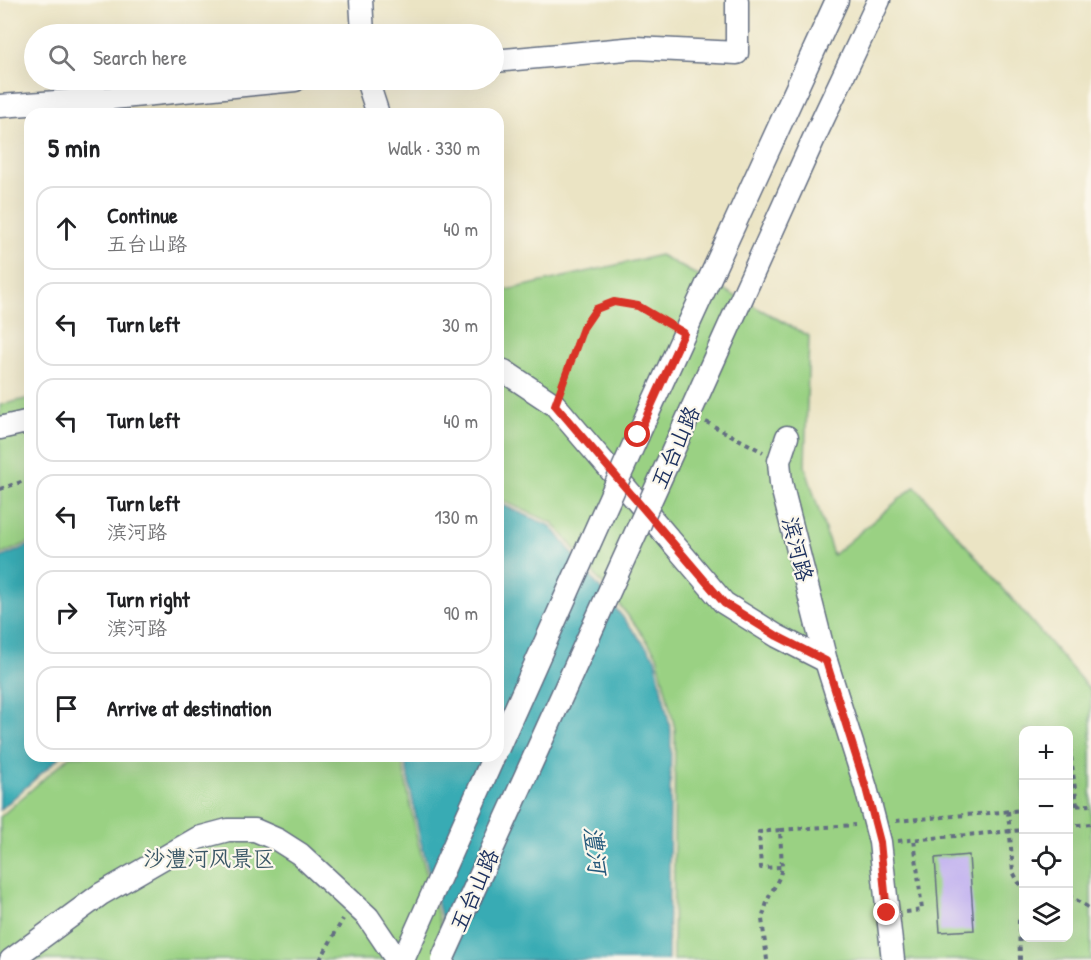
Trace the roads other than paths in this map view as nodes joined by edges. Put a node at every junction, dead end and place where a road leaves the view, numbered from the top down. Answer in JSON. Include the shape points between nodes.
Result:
{"nodes":[{"id":1,"x":361,"y":0,"type":"edge"},
{"id":2,"x":736,"y":0,"type":"edge"},
{"id":3,"x":837,"y":0,"type":"edge"},
{"id":4,"x":879,"y":0,"type":"edge"},
{"id":5,"x":362,"y":24,"type":"edge"},
{"id":6,"x":504,"y":60,"type":"edge"},
{"id":7,"x":194,"y":90,"type":"edge"},
{"id":8,"x":371,"y":90,"type":"edge"},
{"id":9,"x":0,"y":106,"type":"edge"},
{"id":10,"x":376,"y":108,"type":"edge"},
{"id":11,"x":504,"y":371,"type":"edge"},
{"id":12,"x":24,"y":422,"type":"edge"},
{"id":13,"x":0,"y":428,"type":"edge"},
{"id":14,"x":787,"y":437,"type":"dead end"},
{"id":15,"x":826,"y":661,"type":"junction"},
{"id":16,"x":504,"y":735,"type":"edge"},
{"id":17,"x":491,"y":762,"type":"edge"},
{"id":18,"x":11,"y":960,"type":"edge"},
{"id":19,"x":397,"y":960,"type":"edge"},
{"id":20,"x":403,"y":960,"type":"edge"},
{"id":21,"x":442,"y":960,"type":"edge"},
{"id":22,"x":893,"y":960,"type":"edge"}],
"edges":[{"from":1,"to":5,"type":"street"},
{"from":2,"to":6,"type":"street","via":[[737,53],[636,48]]},
{"from":3,"to":16,"type":"street","name":"五台山路","bridge":true},
{"from":4,"to":21,"type":"street","name":"五台山路","bridge":true},
{"from":7,"to":9,"type":"street"},
{"from":8,"to":10,"type":"street"},
{"from":11,"to":15,"type":"street","via":[[555,405],[724,603]]},
{"from":12,"to":13,"type":"street"},
{"from":14,"to":15,"type":"street","name":"滨河路","via":[[780,461],[781,483]]},
{"from":15,"to":22,"type":"street","name":"滨河路","via":[[877,833]]},
{"from":17,"to":20,"type":"street","name":"五台山路"},
{"from":18,"to":19,"type":"street","via":[[101,894],[198,838],[228,830],[255,830],[300,854],[368,917]]}]}
